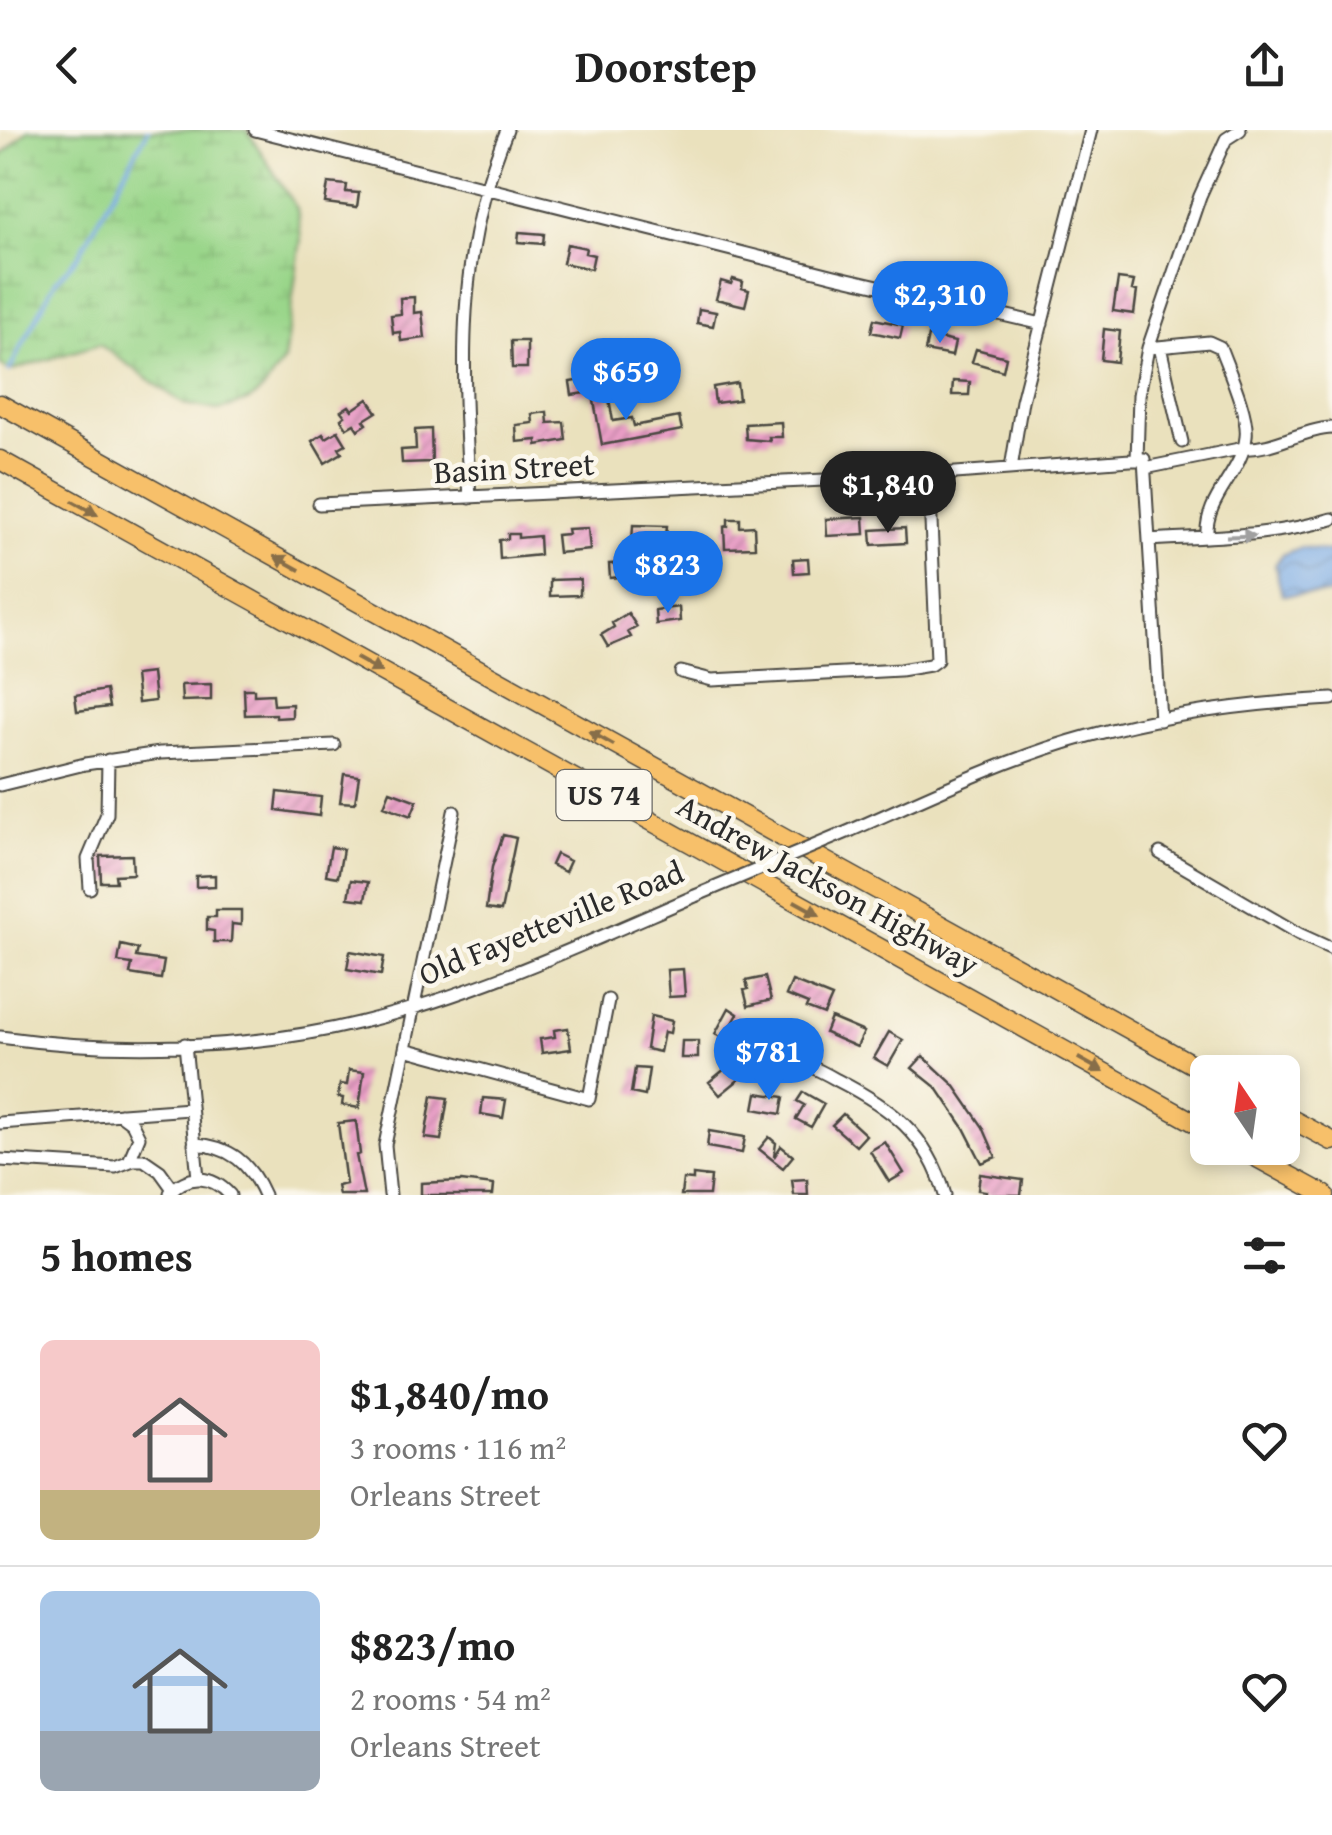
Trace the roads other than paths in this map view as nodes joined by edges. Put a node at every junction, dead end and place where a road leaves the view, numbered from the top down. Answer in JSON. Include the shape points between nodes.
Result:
{"nodes":[{"id":1,"x":254,"y":130,"type":"edge"},
{"id":2,"x":508,"y":130,"type":"edge"},
{"id":3,"x":1240,"y":130,"type":"edge"},
{"id":4,"x":1087,"y":131,"type":"edge"},
{"id":5,"x":488,"y":190,"type":"junction"},
{"id":6,"x":1042,"y":324,"type":"junction"},
{"id":7,"x":1154,"y":348,"type":"junction"},
{"id":8,"x":0,"y":404,"type":"edge"},
{"id":9,"x":1332,"y":428,"type":"edge"},
{"id":10,"x":1182,"y":442,"type":"dead end"},
{"id":11,"x":1244,"y":448,"type":"junction"},
{"id":12,"x":0,"y":460,"type":"edge"},
{"id":13,"x":1142,"y":462,"type":"junction"},
{"id":14,"x":1011,"y":468,"type":"junction"},
{"id":15,"x":929,"y":475,"type":"junction"},
{"id":16,"x":470,"y":498,"type":"junction"},
{"id":17,"x":319,"y":504,"type":"dead end"},
{"id":18,"x":1332,"y":519,"type":"edge"},
{"id":19,"x":1208,"y":537,"type":"junction"},
{"id":20,"x":1149,"y":540,"type":"junction"},
{"id":21,"x":681,"y":672,"type":"dead end"},
{"id":22,"x":1332,"y":700,"type":"edge"},
{"id":23,"x":1160,"y":720,"type":"junction"},
{"id":24,"x":334,"y":744,"type":"dead end"},
{"id":25,"x":108,"y":760,"type":"junction"},
{"id":26,"x":0,"y":784,"type":"edge"},
{"id":27,"x":454,"y":812,"type":"dead end"},
{"id":28,"x":1160,"y":852,"type":"dead end"},
{"id":29,"x":90,"y":888,"type":"dead end"},
{"id":30,"x":1332,"y":949,"type":"edge"},
{"id":31,"x":608,"y":1000,"type":"dead end"},
{"id":32,"x":412,"y":1008,"type":"junction"},
{"id":33,"x":0,"y":1037,"type":"edge"},
{"id":34,"x":185,"y":1044,"type":"junction"},
{"id":35,"x":405,"y":1049,"type":"junction"},
{"id":36,"x":773,"y":1054,"type":"dead end"},
{"id":37,"x":1190,"y":1062,"type":"edge"},
{"id":38,"x":190,"y":1109,"type":"junction"},
{"id":39,"x":120,"y":1114,"type":"junction"},
{"id":40,"x":1190,"y":1120,"type":"edge"},
{"id":41,"x":0,"y":1122,"type":"edge"},
{"id":42,"x":1300,"y":1124,"type":"edge"},
{"id":43,"x":1332,"y":1142,"type":"edge"},
{"id":44,"x":194,"y":1144,"type":"junction"},
{"id":45,"x":0,"y":1160,"type":"edge"},
{"id":46,"x":129,"y":1161,"type":"junction"},
{"id":47,"x":1271,"y":1165,"type":"edge"},
{"id":48,"x":198,"y":1178,"type":"junction"},
{"id":49,"x":171,"y":1192,"type":"edge"},
{"id":50,"x":230,"y":1195,"type":"edge"},
{"id":51,"x":264,"y":1195,"type":"edge"},
{"id":52,"x":390,"y":1195,"type":"edge"},
{"id":53,"x":944,"y":1195,"type":"edge"},
{"id":54,"x":1325,"y":1195,"type":"edge"}],
"edges":[{"from":1,"to":5,"type":"street"},
{"from":2,"to":5,"type":"street"},
{"from":3,"to":7,"type":"street","via":[[1226,139],[1200,196]]},
{"from":4,"to":6,"type":"street"},
{"from":5,"to":6,"type":"street"},
{"from":5,"to":16,"type":"street","via":[[464,311]]},
{"from":6,"to":14,"type":"street"},
{"from":7,"to":10,"type":"street"},
{"from":7,"to":11,"type":"street","via":[[1220,346],[1247,432]]},
{"from":7,"to":13,"type":"street","via":[[1139,395]]},
{"from":37,"to":8,"type":"highway","name":"Andrew Jackson Highway","number":"US 74","one_way":true},
{"from":9,"to":11,"type":"street","name":"Basin Street"},
{"from":11,"to":13,"type":"street","name":"Basin Street"},
{"from":11,"to":19,"type":"street","via":[[1220,489],[1206,524]]},
{"from":12,"to":40,"type":"highway","name":"Andrew Jackson Highway","number":"US 74","one_way":true},
{"from":13,"to":14,"type":"street","name":"Basin Street"},
{"from":13,"to":20,"type":"street"},
{"from":14,"to":15,"type":"street","name":"Basin Street"},
{"from":15,"to":16,"type":"street","name":"Basin Street"},
{"from":15,"to":21,"type":"street","via":[[937,660],[900,670],[712,680]]},
{"from":16,"to":17,"type":"street","name":"Basin Street"},
{"from":19,"to":18,"type":"street","one_way":true,"via":[[1254,536]]},
{"from":19,"to":20,"type":"street"},
{"from":20,"to":23,"type":"street"},
{"from":22,"to":23,"type":"street","name":"Old Fayetteville Road"},
{"from":23,"to":32,"type":"street","name":"Old Fayetteville Road","bridge":true,"via":[[1036,753],[530,966]]},
{"from":24,"to":25,"type":"street"},
{"from":25,"to":26,"type":"street"},
{"from":25,"to":29,"type":"street","via":[[107,814],[88,859]]},
{"from":27,"to":32,"type":"street"},
{"from":28,"to":30,"type":"street"},
{"from":31,"to":35,"type":"street","via":[[589,1099]]},
{"from":32,"to":34,"type":"street","name":"Old Fayetteville Road","via":[[326,1029]]},
{"from":32,"to":35,"type":"street"},
{"from":33,"to":34,"type":"street","name":"Old Fayetteville Road"},
{"from":34,"to":38,"type":"street"},
{"from":35,"to":52,"type":"street","via":[[385,1145]]},
{"from":36,"to":53,"type":"street","via":[[797,1058],[891,1110],[930,1158]]},
{"from":38,"to":39,"type":"street"},
{"from":38,"to":44,"type":"street"},
{"from":39,"to":41,"type":"street"},
{"from":39,"to":46,"type":"street","via":[[139,1137]]},
{"from":42,"to":43,"type":"highway"},
{"from":44,"to":48,"type":"street"},
{"from":44,"to":51,"type":"street","via":[[216,1146],[242,1160]]},
{"from":45,"to":46,"type":"street","via":[[114,1166]]},
{"from":46,"to":49,"type":"street","via":[[144,1160],[160,1171]]},
{"from":47,"to":54,"type":"highway"},
{"from":48,"to":49,"type":"street"},
{"from":48,"to":50,"type":"street"}]}
